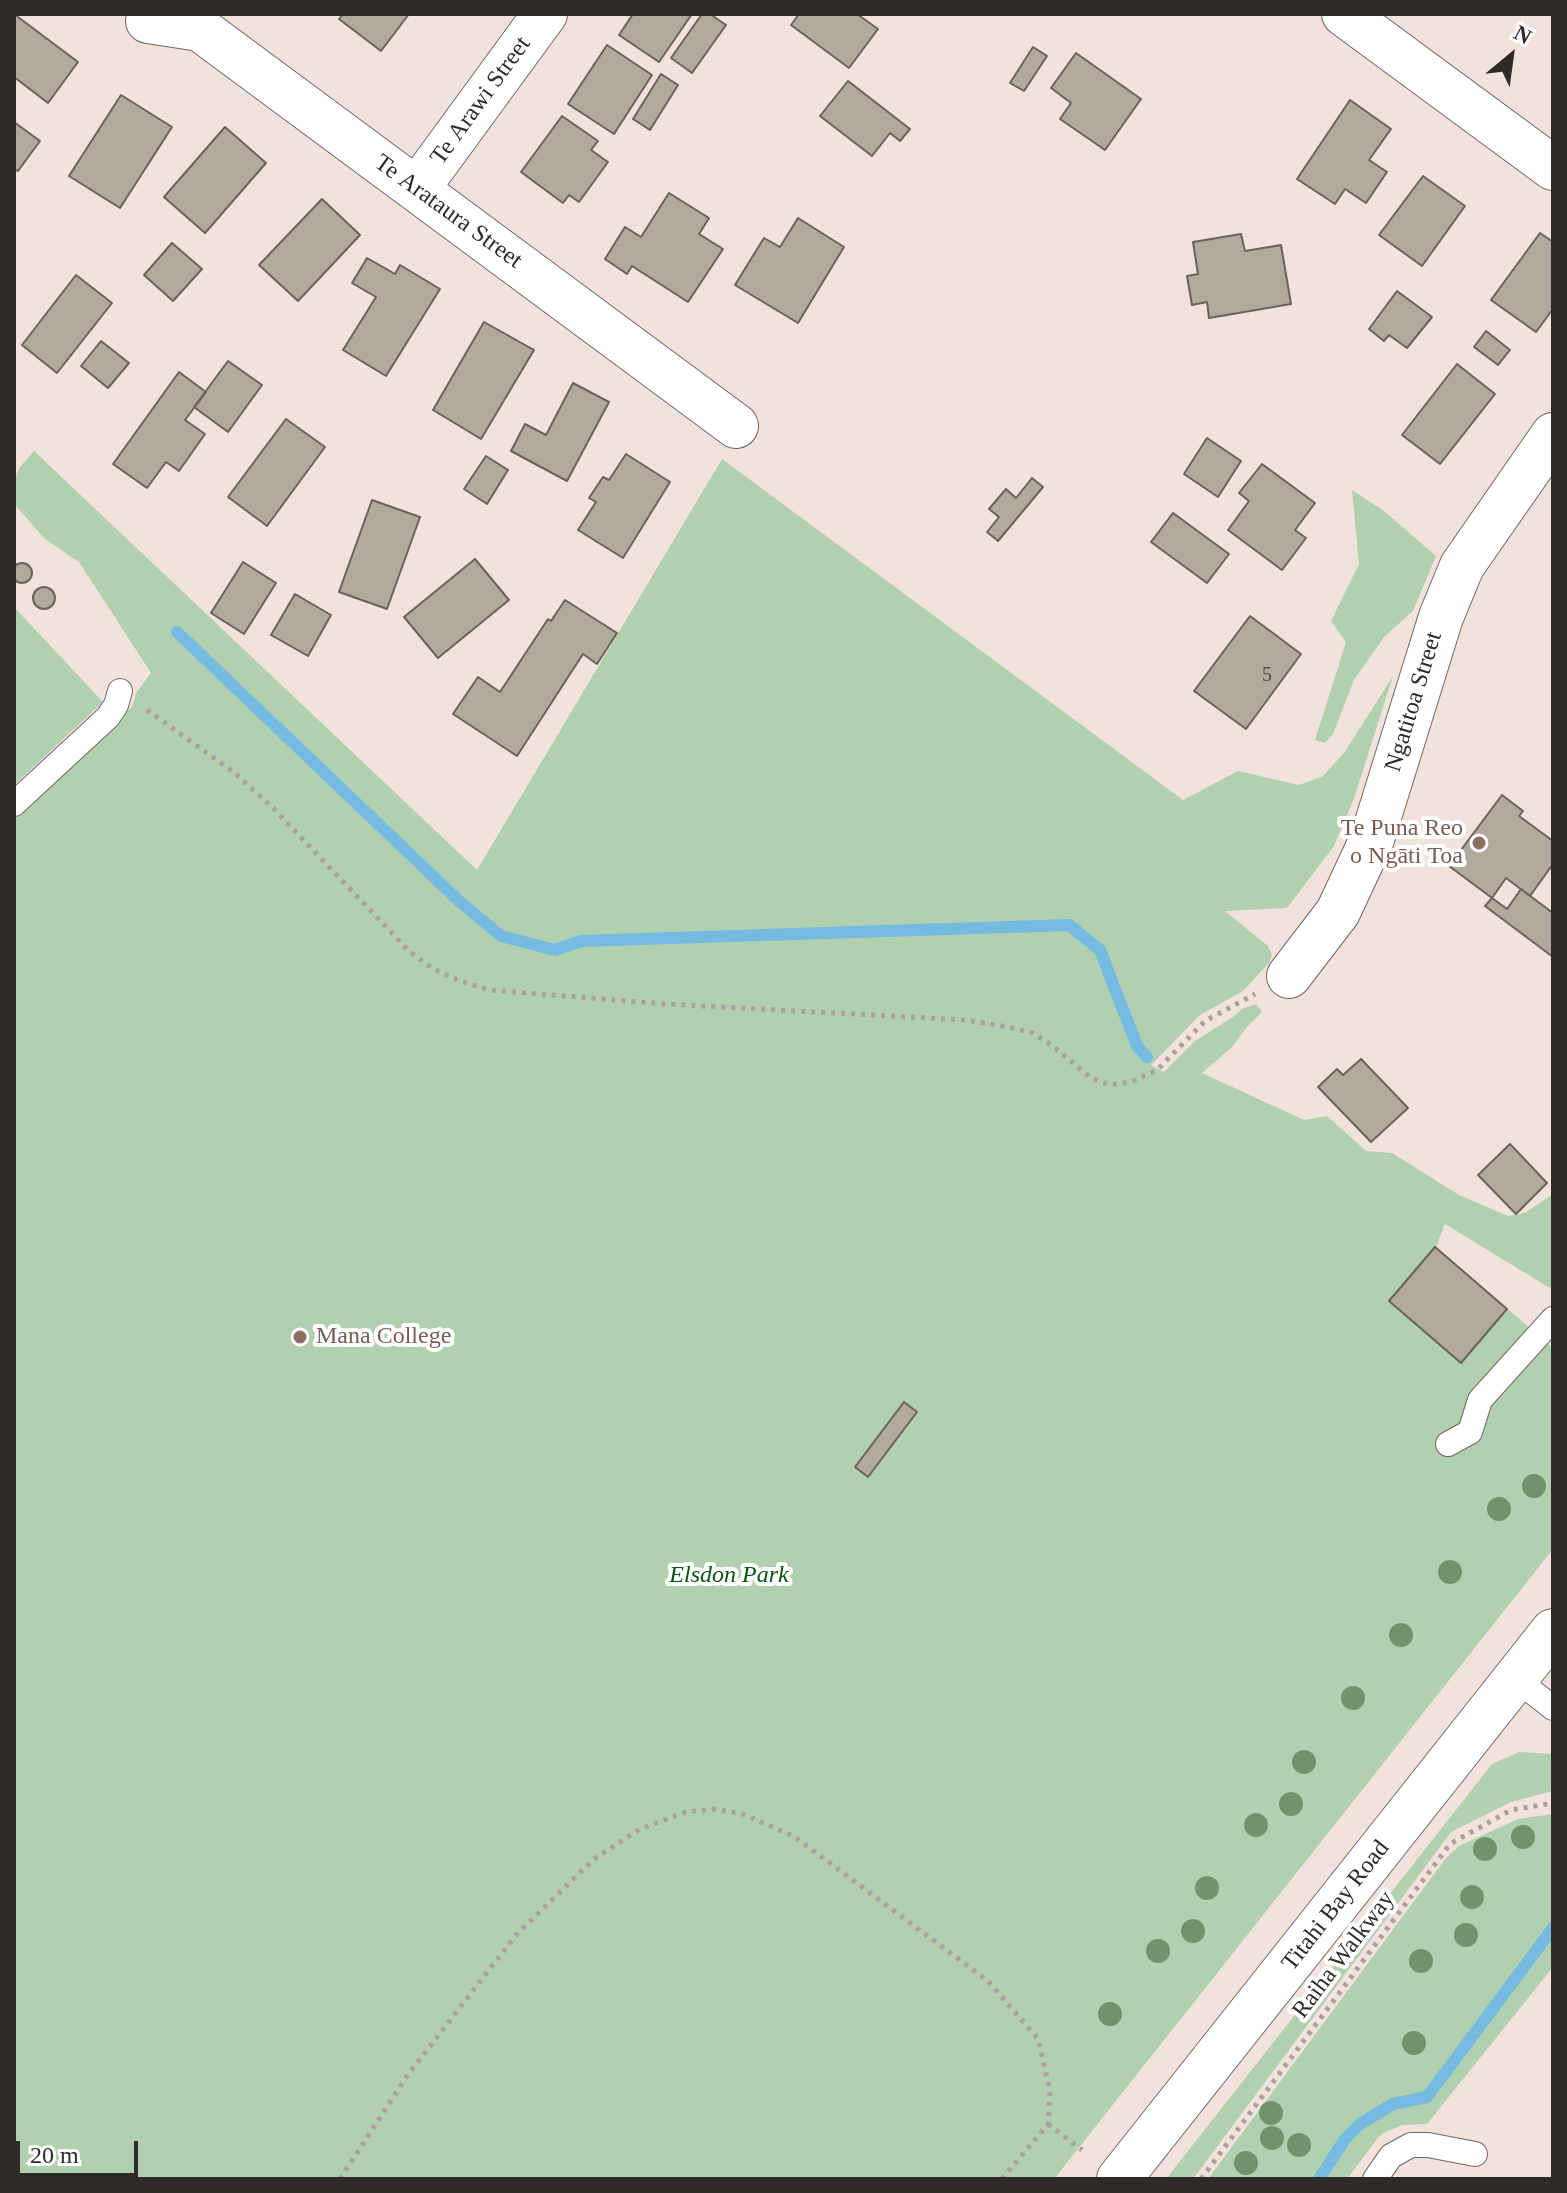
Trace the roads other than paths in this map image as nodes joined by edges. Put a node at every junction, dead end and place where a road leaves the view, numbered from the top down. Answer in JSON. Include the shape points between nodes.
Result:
{"nodes":[{"id":1,"x":545,"y":14,"type":"edge"},
{"id":2,"x":1344,"y":14,"type":"edge"},
{"id":3,"x":148,"y":21,"type":"dead end"},
{"id":4,"x":1553,"y":168,"type":"edge"},
{"id":5,"x":417,"y":189,"type":"junction"},
{"id":6,"x":736,"y":426,"type":"dead end"},
{"id":7,"x":1553,"y":435,"type":"edge"},
{"id":8,"x":120,"y":691,"type":"road end"},
{"id":9,"x":14,"y":804,"type":"edge"},
{"id":10,"x":1289,"y":976,"type":"road end"},
{"id":11,"x":1553,"y":1319,"type":"edge"},
{"id":12,"x":1448,"y":1444,"type":"dead end"},
{"id":13,"x":1553,"y":1631,"type":"edge"},
{"id":14,"x":1516,"y":1679,"type":"junction"},
{"id":15,"x":1553,"y":1708,"type":"edge"},
{"id":16,"x":1475,"y":2154,"type":"dead end"},
{"id":17,"x":1119,"y":2179,"type":"edge"},
{"id":18,"x":1375,"y":2179,"type":"edge"}],
"edges":[{"from":1,"to":5,"type":"street","name":"Te Arawi Street"},
{"from":2,"to":4,"type":"street"},
{"from":3,"to":5,"type":"street","name":"Te Arataura Street","via":[[200,29]]},
{"from":5,"to":6,"type":"street","name":"Te Arataura Street"},
{"from":7,"to":10,"type":"street","name":"Ngatitoa Street","via":[[1462,566],[1372,839],[1338,912]]},
{"from":8,"to":9,"type":"lane","via":[[108,717]]},
{"from":11,"to":12,"type":"lane","via":[[1480,1400],[1470,1432]]},
{"from":13,"to":14,"type":"street","name":"Titahi Bay Road"},
{"from":14,"to":15,"type":"lane"},
{"from":14,"to":17,"type":"street","name":"Titahi Bay Road"},
{"from":16,"to":18,"type":"lane","via":[[1411,2145],[1391,2156]]}]}
